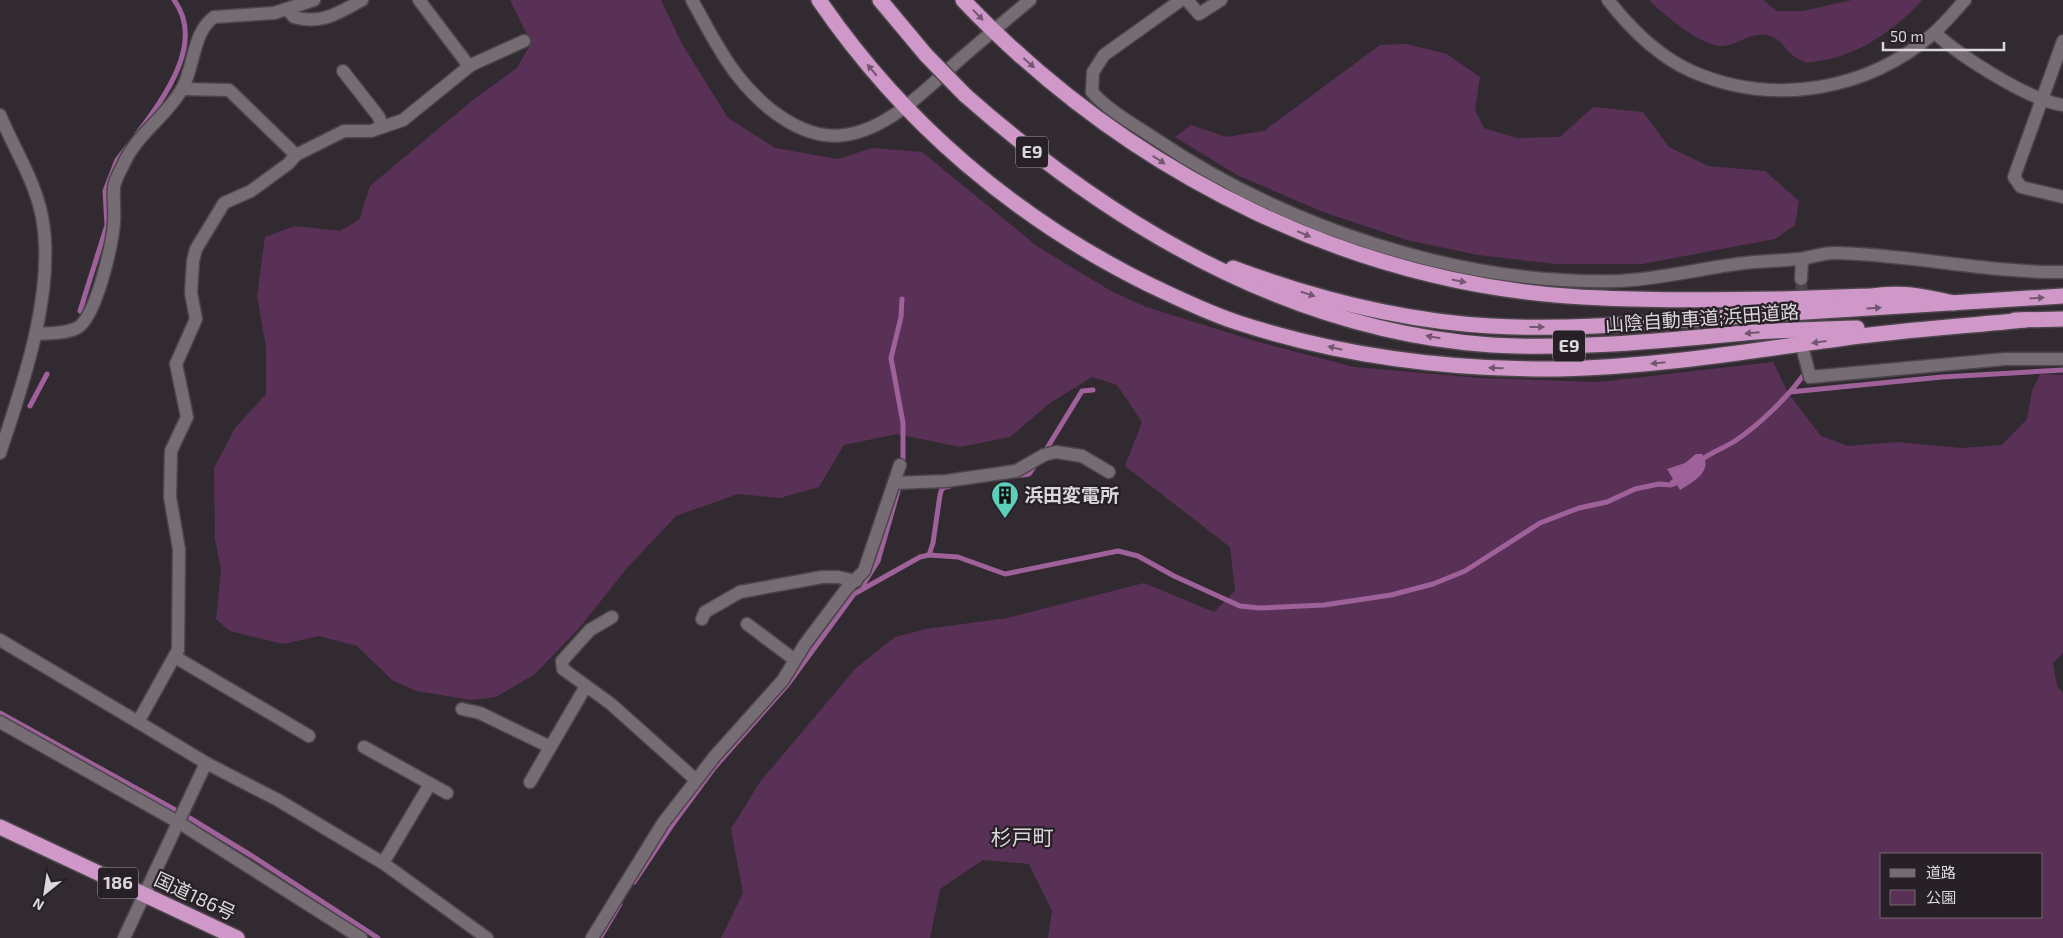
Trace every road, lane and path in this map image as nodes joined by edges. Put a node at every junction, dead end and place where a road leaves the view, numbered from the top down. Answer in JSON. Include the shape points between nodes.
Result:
{"nodes":[{"id":1,"x":314,"y":0,"type":"edge"},
{"id":2,"x":362,"y":0,"type":"edge"},
{"id":3,"x":419,"y":0,"type":"edge"},
{"id":4,"x":692,"y":0,"type":"edge"},
{"id":5,"x":819,"y":0,"type":"edge"},
{"id":6,"x":880,"y":0,"type":"edge"},
{"id":7,"x":963,"y":0,"type":"edge"},
{"id":8,"x":1030,"y":0,"type":"edge"},
{"id":9,"x":1181,"y":0,"type":"edge"},
{"id":10,"x":1187,"y":0,"type":"edge"},
{"id":11,"x":1221,"y":0,"type":"edge"},
{"id":12,"x":1608,"y":0,"type":"edge"},
{"id":13,"x":1965,"y":0,"type":"edge"},
{"id":14,"x":288,"y":9,"type":"junction"},
{"id":15,"x":993,"y":31,"type":"junction"},
{"id":16,"x":1935,"y":33,"type":"junction"},
{"id":17,"x":524,"y":41,"type":"dead end"},
{"id":18,"x":2063,"y":41,"type":"edge"},
{"id":19,"x":470,"y":66,"type":"junction"},
{"id":20,"x":343,"y":71,"type":"dead end"},
{"id":21,"x":182,"y":89,"type":"junction"},
{"id":22,"x":2040,"y":100,"type":"junction"},
{"id":23,"x":2063,"y":105,"type":"edge"},
{"id":24,"x":903,"y":108,"type":"junction"},
{"id":25,"x":0,"y":115,"type":"edge"},
{"id":26,"x":382,"y":127,"type":"junction"},
{"id":27,"x":296,"y":155,"type":"junction"},
{"id":28,"x":2063,"y":197,"type":"edge"},
{"id":29,"x":1104,"y":204,"type":"junction"},
{"id":30,"x":1802,"y":259,"type":"junction"},
{"id":31,"x":2063,"y":272,"type":"edge"},
{"id":32,"x":1801,"y":279,"type":"tunnel mouth"},
{"id":33,"x":2063,"y":296,"type":"edge"},
{"id":34,"x":1954,"y":302,"type":"junction"},
{"id":35,"x":2063,"y":319,"type":"edge"},
{"id":36,"x":2025,"y":320,"type":"junction"},
{"id":37,"x":36,"y":334,"type":"junction"},
{"id":38,"x":1804,"y":354,"type":"tunnel mouth"},
{"id":39,"x":2063,"y":359,"type":"edge"},
{"id":40,"x":0,"y":453,"type":"edge"},
{"id":41,"x":900,"y":465,"type":"dead end"},
{"id":42,"x":1109,"y":472,"type":"dead end"},
{"id":43,"x":894,"y":483,"type":"junction"},
{"id":44,"x":856,"y":581,"type":"junction"},
{"id":45,"x":612,"y":617,"type":"dead end"},
{"id":46,"x":702,"y":619,"type":"dead end"},
{"id":47,"x":747,"y":624,"type":"dead end"},
{"id":48,"x":0,"y":640,"type":"edge"},
{"id":49,"x":175,"y":657,"type":"junction"},
{"id":50,"x":795,"y":660,"type":"junction"},
{"id":51,"x":586,"y":686,"type":"junction"},
{"id":52,"x":462,"y":709,"type":"dead end"},
{"id":53,"x":0,"y":722,"type":"edge"},
{"id":54,"x":138,"y":722,"type":"junction"},
{"id":55,"x":309,"y":736,"type":"dead end"},
{"id":56,"x":550,"y":747,"type":"junction"},
{"id":57,"x":364,"y":748,"type":"dead end"},
{"id":58,"x":206,"y":763,"type":"junction"},
{"id":59,"x":696,"y":780,"type":"junction"},
{"id":60,"x":530,"y":782,"type":"dead end"},
{"id":61,"x":430,"y":784,"type":"junction"},
{"id":62,"x":447,"y":793,"type":"dead end"},
{"id":63,"x":178,"y":822,"type":"junction"},
{"id":64,"x":0,"y":828,"type":"edge"},
{"id":65,"x":383,"y":863,"type":"junction"},
{"id":66,"x":144,"y":895,"type":"junction"},
{"id":67,"x":124,"y":938,"type":"edge"},
{"id":68,"x":237,"y":938,"type":"edge"},
{"id":69,"x":361,"y":938,"type":"edge"},
{"id":70,"x":487,"y":938,"type":"edge"},
{"id":71,"x":592,"y":938,"type":"edge"}],
"edges":[{"from":1,"to":14,"type":"street"},
{"from":2,"to":14,"type":"street","via":[[333,16],[313,21],[294,17]]},
{"from":3,"to":19,"type":"street"},
{"from":4,"to":24,"type":"street","via":[[737,75],[762,103],[795,125],[818,133],[844,135],[871,126]]},
{"from":24,"to":5,"type":"highway","one_way":true},
{"from":6,"to":29,"type":"highway","name":"山陰自動車道;浜田道路","number":"E9","bridge":true,"via":[[965,95],[1035,155]]},
{"from":7,"to":15,"type":"highway","one_way":true},
{"from":8,"to":15,"type":"street"},
{"from":9,"to":30,"type":"street","via":[[1104,56],[1093,72],[1092,92],[1172,150],[1229,184],[1303,218],[1378,246],[1463,267],[1547,279],[1617,281],[1739,263]]},
{"from":10,"to":11,"type":"street","via":[[1199,14]]},
{"from":12,"to":16,"type":"street","via":[[1627,25],[1690,70],[1725,82],[1766,90],[1812,90],[1842,84],[1880,68]]},
{"from":13,"to":16,"type":"street"},
{"from":14,"to":21,"type":"street","via":[[214,17],[206,22]]},
{"from":15,"to":24,"type":"street"},
{"from":15,"to":34,"type":"highway","one_way":true,"via":[[1072,100],[1165,164],[1269,220],[1378,261],[1434,276],[1544,295],[1672,299],[1909,295]]},
{"from":16,"to":22,"type":"street","via":[[1948,45]]},
{"from":17,"to":19,"type":"street"},
{"from":18,"to":22,"type":"street"},
{"from":19,"to":26,"type":"street","via":[[403,120]]},
{"from":20,"to":26,"type":"street","via":[[379,117]]},
{"from":21,"to":27,"type":"street","via":[[229,90]]},
{"from":21,"to":37,"type":"street","via":[[159,120],[151,124],[126,160],[114,186],[114,223],[106,264],[100,288],[86,316],[78,328]]},
{"from":22,"to":23,"type":"street"},
{"from":22,"to":28,"type":"street","via":[[2014,177],[2020,187]]},
{"from":36,"to":24,"type":"highway","one_way":true,"via":[[1850,337],[1698,359],[1594,368],[1485,368],[1344,350],[1234,322],[1124,272],[1023,210],[974,173]]},
{"from":25,"to":37,"type":"street","via":[[25,166],[42,217],[46,258]]},
{"from":26,"to":27,"type":"street","via":[[371,131],[344,131]]},
{"from":27,"to":49,"type":"street","via":[[251,191],[224,203],[196,249],[193,261],[191,293],[196,319],[176,364],[187,417],[171,451],[170,497],[179,549],[179,642]]},
{"from":29,"to":34,"type":"highway","name":"山陰自動車道;浜田道路","number":"E9","one_way":true,"via":[[1190,248],[1275,284],[1360,308],[1448,323],[1587,326]]},
{"from":36,"to":29,"type":"highway","name":"山陰自動車道;浜田道路","number":"E9","one_way":true,"via":[[1760,332],[1587,346],[1489,345],[1437,338],[1345,318],[1267,293],[1195,259]]},
{"from":30,"to":31,"type":"street","via":[[1830,253],[1895,256]]},
{"from":30,"to":32,"type":"street"},
{"from":34,"to":33,"type":"highway","name":"山陰自動車道;浜田道路","number":"E9","one_way":true},
{"from":35,"to":36,"type":"highway","name":"山陰自動車道;浜田道路","number":"E9"},
{"from":37,"to":40,"type":"street"},
{"from":38,"to":39,"type":"street","via":[[1810,377],[2005,359]]},
{"from":41,"to":43,"type":"street"},
{"from":42,"to":43,"type":"street","via":[[1082,456],[1056,452],[1016,471],[946,481]]},
{"from":43,"to":44,"type":"street","via":[[873,551]]},
{"from":44,"to":46,"type":"street","via":[[822,577],[740,592],[705,612]]},
{"from":44,"to":50,"type":"street","via":[[847,588]]},
{"from":45,"to":51,"type":"street","via":[[590,630],[562,661],[563,669]]},
{"from":47,"to":50,"type":"street"},
{"from":48,"to":54,"type":"street"},
{"from":49,"to":54,"type":"street"},
{"from":49,"to":55,"type":"street"},
{"from":50,"to":59,"type":"street","via":[[783,680]]},
{"from":51,"to":56,"type":"street"},
{"from":51,"to":59,"type":"street","via":[[611,704]]},
{"from":52,"to":56,"type":"street","via":[[480,713]]},
{"from":53,"to":63,"type":"street"},
{"from":54,"to":58,"type":"street"},
{"from":56,"to":60,"type":"street"},
{"from":57,"to":61,"type":"street"},
{"from":58,"to":63,"type":"street"},
{"from":58,"to":65,"type":"street","via":[[278,800]]},
{"from":59,"to":71,"type":"street","via":[[663,823]]},
{"from":61,"to":62,"type":"street"},
{"from":61,"to":65,"type":"street"},
{"from":63,"to":66,"type":"street"},
{"from":63,"to":69,"type":"street"},
{"from":64,"to":66,"type":"highway","name":"国道186号","number":"186"},
{"from":65,"to":70,"type":"street"},
{"from":66,"to":67,"type":"street"},
{"from":66,"to":68,"type":"highway","name":"国道186号","number":"186"}]}
